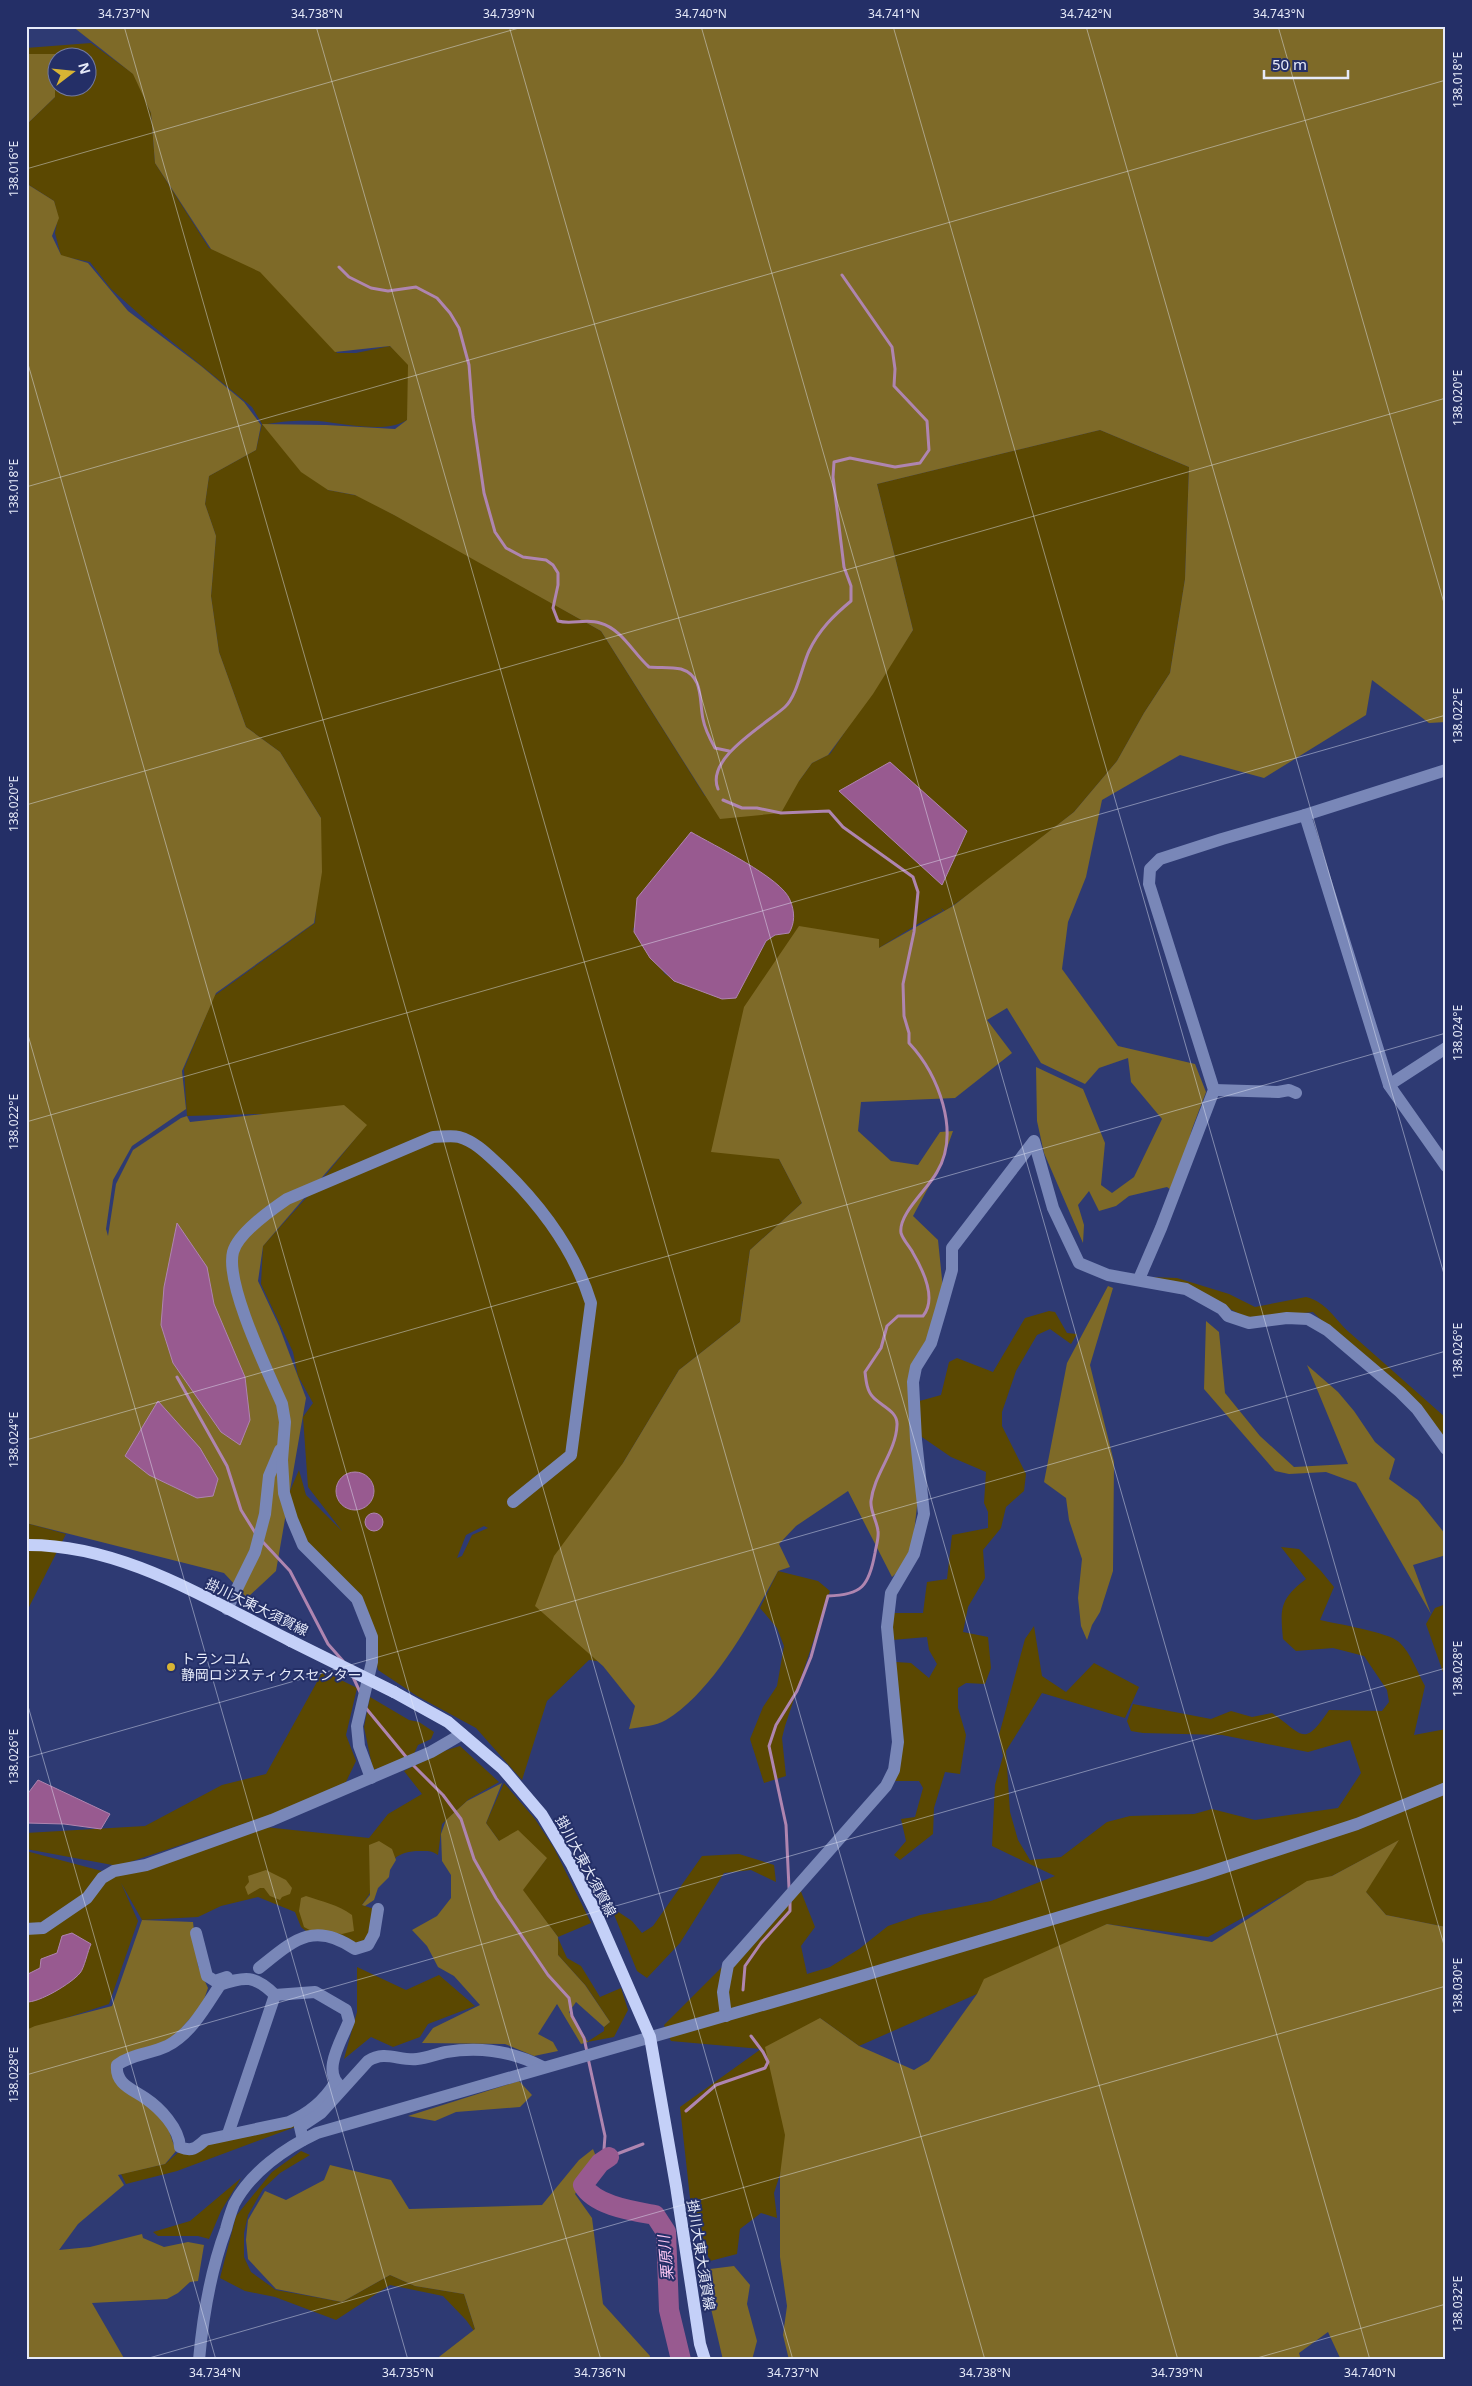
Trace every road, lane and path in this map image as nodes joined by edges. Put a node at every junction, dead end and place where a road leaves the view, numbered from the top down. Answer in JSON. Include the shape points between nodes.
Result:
{"nodes":[{"id":1,"x":1446,"y":770,"type":"edge"},
{"id":2,"x":1305,"y":816,"type":"junction"},
{"id":3,"x":1446,"y":1048,"type":"edge"},
{"id":4,"x":1389,"y":1085,"type":"junction"},
{"id":5,"x":1214,"y":1090,"type":"junction"},
{"id":6,"x":1296,"y":1092,"type":"dead end"},
{"id":7,"x":1446,"y":1166,"type":"edge"},
{"id":8,"x":1139,"y":1279,"type":"junction"},
{"id":9,"x":283,"y":1443,"type":"junction"},
{"id":10,"x":1446,"y":1449,"type":"edge"},
{"id":11,"x":513,"y":1502,"type":"dead end"},
{"id":12,"x":26,"y":1545,"type":"edge"},
{"id":13,"x":227,"y":1609,"type":"junction"},
{"id":14,"x":462,"y":1734,"type":"junction"},
{"id":15,"x":371,"y":1778,"type":"junction"},
{"id":16,"x":1446,"y":1788,"type":"edge"},
{"id":17,"x":378,"y":1909,"type":"dead end"},
{"id":18,"x":26,"y":1929,"type":"edge"},
{"id":19,"x":196,"y":1934,"type":"dead end"},
{"id":20,"x":285,"y":1957,"type":"dead end"},
{"id":21,"x":259,"y":1968,"type":"junction"},
{"id":22,"x":222,"y":1982,"type":"junction"},
{"id":23,"x":275,"y":1995,"type":"junction"},
{"id":24,"x":726,"y":2016,"type":"junction"},
{"id":25,"x":650,"y":2037,"type":"junction"},
{"id":26,"x":543,"y":2067,"type":"junction"},
{"id":27,"x":339,"y":2086,"type":"junction"},
{"id":28,"x":228,"y":2134,"type":"junction"},
{"id":29,"x":303,"y":2140,"type":"junction"},
{"id":30,"x":199,"y":2360,"type":"edge"},
{"id":31,"x":704,"y":2360,"type":"edge"}],
"edges":[{"from":1,"to":2,"type":"street"},
{"from":2,"to":4,"type":"street"},
{"from":2,"to":5,"type":"street","via":[[1160,859],[1150,869],[1149,884]]},
{"from":3,"to":4,"type":"street"},
{"from":4,"to":7,"type":"street"},
{"from":5,"to":6,"type":"street"},
{"from":5,"to":8,"type":"street"},
{"from":8,"to":10,"type":"street","via":[[1186,1288],[1228,1316],[1249,1323],[1281,1318],[1308,1319],[1327,1330],[1400,1392]]},
{"from":8,"to":24,"type":"street","via":[[1108,1274],[1080,1263],[1053,1208],[1034,1142],[952,1248],[952,1270],[931,1343],[916,1367],[913,1382],[924,1514],[914,1554],[890,1593],[887,1627],[898,1742],[894,1770],[886,1786],[728,1965],[723,1992]]},
{"from":9,"to":11,"type":"street","via":[[285,1422],[282,1404],[233,1276],[233,1252],[237,1244],[241,1237],[287,1199],[433,1137],[458,1136],[477,1145],[528,1193],[558,1231],[591,1303],[571,1455]]},
{"from":9,"to":13,"type":"street","via":[[269,1476],[265,1514],[255,1552]]},
{"from":9,"to":15,"type":"street","via":[[284,1493],[303,1545],[357,1599],[372,1637],[372,1662],[356,1726],[359,1746]]},
{"from":12,"to":13,"type":"main road","name":"掛川大東大須賀線","via":[[81,1551],[122,1561],[170,1580]]},
{"from":13,"to":14,"type":"main road","name":"掛川大東大須賀線","bridge":true,"via":[[394,1692],[448,1722]]},
{"from":14,"to":15,"type":"street","via":[[431,1752]]},
{"from":14,"to":25,"type":"main road","name":"掛川大東大須賀線","via":[[504,1769],[542,1816],[595,1911]]},
{"from":15,"to":18,"type":"street","via":[[272,1820],[146,1865],[114,1871],[102,1878],[87,1898],[43,1928]]},
{"from":16,"to":24,"type":"street","via":[[1357,1824],[1201,1875]]},
{"from":17,"to":21,"type":"street","via":[[374,1934],[368,1945],[355,1950],[337,1938],[302,1938],[294,1940]]},
{"from":19,"to":22,"type":"street","via":[[207,1976]]},
{"from":20,"to":21,"type":"street"},
{"from":21,"to":22,"type":"street","via":[[234,1974]]},
{"from":22,"to":23,"type":"street","via":[[240,1978],[257,1980]]},
{"from":22,"to":28,"type":"street","via":[[184,2035],[166,2046],[127,2058],[117,2065],[116,2070],[126,2087],[146,2099],[175,2128],[180,2146],[188,2150],[205,2140]]},
{"from":23,"to":27,"type":"street","via":[[315,1992],[349,2014],[350,2021],[332,2065],[332,2075]]},
{"from":23,"to":28,"type":"street"},
{"from":24,"to":25,"type":"street"},
{"from":25,"to":26,"type":"street"},
{"from":25,"to":31,"type":"main road","name":"掛川大東大須賀線"},
{"from":26,"to":27,"type":"street","via":[[491,2049],[447,2052],[417,2059],[383,2055],[368,2061]]},
{"from":26,"to":29,"type":"street","via":[[333,2128]]},
{"from":27,"to":28,"type":"street","via":[[302,2117]]},
{"from":27,"to":29,"type":"street","via":[[322,2112],[300,2128]]},
{"from":29,"to":30,"type":"street","via":[[256,2175],[234,2204],[217,2254],[203,2317]]}]}
